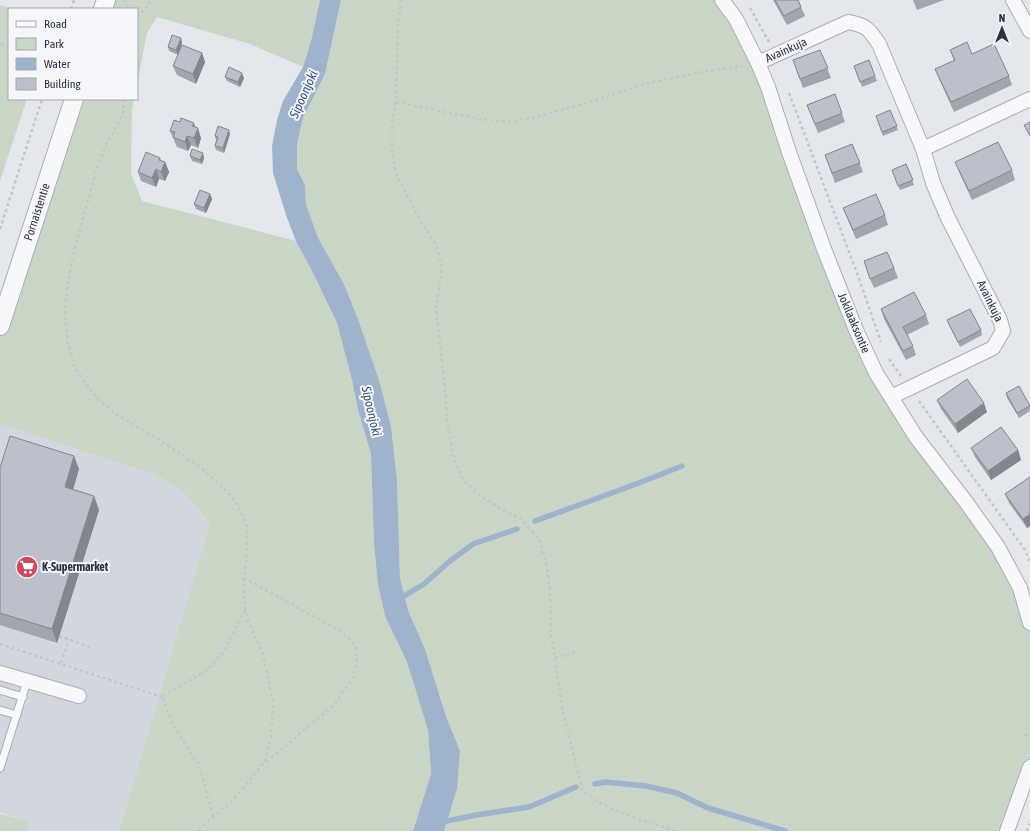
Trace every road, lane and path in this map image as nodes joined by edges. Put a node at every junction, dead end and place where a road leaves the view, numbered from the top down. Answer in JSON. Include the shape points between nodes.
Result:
{"nodes":[{"id":1,"x":123,"y":0,"type":"edge"},
{"id":2,"x":150,"y":0,"type":"edge"},
{"id":3,"x":401,"y":0,"type":"edge"},
{"id":4,"x":722,"y":0,"type":"edge"},
{"id":5,"x":1013,"y":0,"type":"edge"},
{"id":6,"x":748,"y":6,"type":"dead end"},
{"id":7,"x":129,"y":8,"type":"edge"},
{"id":8,"x":138,"y":16,"type":"edge"},
{"id":9,"x":1030,"y":31,"type":"edge"},
{"id":10,"x":775,"y":56,"type":"junction"},
{"id":11,"x":758,"y":63,"type":"junction"},
{"id":12,"x":787,"y":89,"type":"dead end"},
{"id":13,"x":1030,"y":99,"type":"edge"},
{"id":14,"x":42,"y":100,"type":"edge"},
{"id":15,"x":74,"y":100,"type":"edge"},
{"id":16,"x":124,"y":100,"type":"edge"},
{"id":17,"x":396,"y":102,"type":"junction"},
{"id":18,"x":923,"y":149,"type":"junction"},
{"id":19,"x":0,"y":229,"type":"edge"},
{"id":20,"x":0,"y":326,"type":"edge"},
{"id":21,"x":883,"y":347,"type":"dead end"},
{"id":22,"x":885,"y":354,"type":"dead end"},
{"id":23,"x":910,"y":388,"type":"junction"},
{"id":24,"x":891,"y":397,"type":"junction"},
{"id":25,"x":1030,"y":562,"type":"edge"},
{"id":26,"x":244,"y":577,"type":"junction"},
{"id":27,"x":245,"y":610,"type":"junction"},
{"id":28,"x":1030,"y":623,"type":"edge"},
{"id":29,"x":59,"y":636,"type":"dead end"},
{"id":30,"x":68,"y":639,"type":"junction"},
{"id":31,"x":0,"y":644,"type":"edge"},
{"id":32,"x":93,"y":648,"type":"dead end"},
{"id":33,"x":578,"y":651,"type":"dead end"},
{"id":34,"x":555,"y":658,"type":"junction"},
{"id":35,"x":61,"y":663,"type":"junction"},
{"id":36,"x":0,"y":673,"type":"edge"},
{"id":37,"x":27,"y":681,"type":"junction"},
{"id":38,"x":0,"y":690,"type":"edge"},
{"id":39,"x":23,"y":696,"type":"junction"},
{"id":40,"x":79,"y":696,"type":"dead end"},
{"id":41,"x":162,"y":697,"type":"junction"},
{"id":42,"x":0,"y":710,"type":"edge"},
{"id":43,"x":17,"y":715,"type":"junction"},
{"id":44,"x":1025,"y":735,"type":"dead end"},
{"id":45,"x":1030,"y":736,"type":"edge"},
{"id":46,"x":264,"y":763,"type":"junction"},
{"id":47,"x":1030,"y":767,"type":"edge"},
{"id":48,"x":0,"y":768,"type":"edge"},
{"id":49,"x":214,"y":816,"type":"junction"},
{"id":50,"x":1030,"y":823,"type":"edge"},
{"id":51,"x":658,"y":826,"type":"junction"},
{"id":52,"x":198,"y":831,"type":"edge"},
{"id":53,"x":656,"y":831,"type":"edge"},
{"id":54,"x":677,"y":831,"type":"edge"},
{"id":55,"x":1007,"y":831,"type":"edge"},
{"id":56,"x":1027,"y":831,"type":"edge"}],
"edges":[{"from":1,"to":7,"type":"path"},
{"from":2,"to":8,"type":"path"},
{"from":3,"to":17,"type":"path"},
{"from":4,"to":11,"type":"street","name":"Jokilaaksontie","via":[[736,19]]},
{"from":5,"to":9,"type":"street"},
{"from":6,"to":10,"type":"path"},
{"from":10,"to":11,"type":"street","name":"Avainkuja"},
{"from":10,"to":18,"type":"street","name":"Avainkuja","via":[[848,22],[860,24],[871,32],[879,44]]},
{"from":11,"to":17,"type":"path","via":[[644,84],[599,100],[537,117],[507,122],[479,119]]},
{"from":11,"to":24,"type":"street","name":"Jokilaaksontie","via":[[824,249],[856,330],[876,373]]},
{"from":12,"to":21,"type":"path"},
{"from":13,"to":18,"type":"street"},
{"from":14,"to":19,"type":"path"},
{"from":15,"to":20,"type":"street","name":"Pornaistentie"},
{"from":16,"to":26,"type":"path","via":[[123,113],[96,167],[73,255],[65,310],[67,339],[74,366],[100,401],[201,468],[238,504],[247,527]]},
{"from":17,"to":34,"type":"path","via":[[392,124],[392,154],[396,173],[436,245],[442,267],[436,308],[447,421],[453,455],[464,480],[482,497],[521,519],[539,539],[546,562],[550,591],[551,633]]},
{"from":18,"to":23,"type":"street","name":"Avainkuja","via":[[933,183],[948,218],[1000,320],[1003,331],[993,348]]},
{"from":22,"to":23,"type":"path"},
{"from":23,"to":24,"type":"street","name":"Avainkuja"},
{"from":23,"to":25,"type":"path","via":[[1025,550]]},
{"from":24,"to":28,"type":"street","name":"Jokilaaksontie","via":[[916,436],[998,547],[1020,588]]},
{"from":26,"to":27,"type":"path"},
{"from":26,"to":46,"type":"path","via":[[339,630],[355,647],[357,662],[352,680],[335,704]]},
{"from":27,"to":41,"type":"path","via":[[224,653],[207,670]]},
{"from":27,"to":46,"type":"path","via":[[263,654],[273,703],[271,738]]},
{"from":29,"to":30,"type":"path"},
{"from":30,"to":32,"type":"path"},
{"from":30,"to":35,"type":"path"},
{"from":31,"to":35,"type":"path"},
{"from":33,"to":34,"type":"path"},
{"from":34,"to":51,"type":"path","via":[[562,706],[582,790],[606,806]]},
{"from":35,"to":41,"type":"path"},
{"from":36,"to":37,"type":"street"},
{"from":37,"to":39,"type":"lane"},
{"from":37,"to":40,"type":"street"},
{"from":38,"to":39,"type":"lane"},
{"from":39,"to":43,"type":"lane"},
{"from":41,"to":49,"type":"path","via":[[172,723],[200,765]]},
{"from":42,"to":43,"type":"lane"},
{"from":43,"to":48,"type":"lane"},
{"from":44,"to":45,"type":"path"},
{"from":46,"to":49,"type":"path","via":[[232,801]]},
{"from":47,"to":55,"type":"street"},
{"from":49,"to":52,"type":"path"},
{"from":50,"to":56,"type":"path"},
{"from":51,"to":53,"type":"path"},
{"from":51,"to":54,"type":"path"}]}
